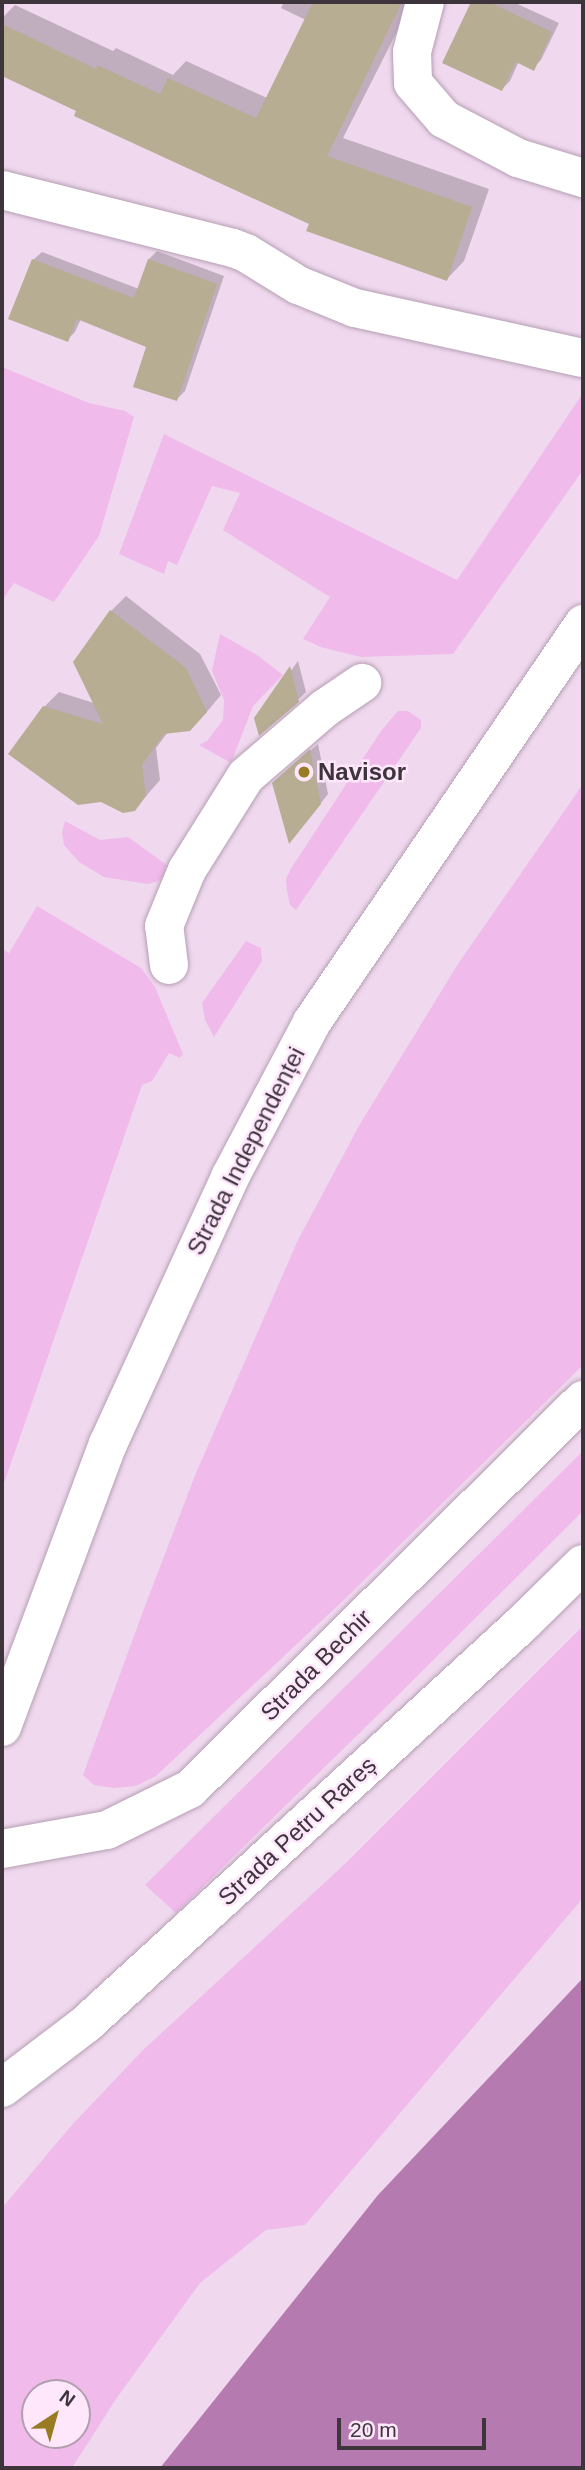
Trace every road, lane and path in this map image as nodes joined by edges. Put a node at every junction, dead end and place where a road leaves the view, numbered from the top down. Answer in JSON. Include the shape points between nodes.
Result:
{"nodes":[{"id":1,"x":425,"y":2,"type":"edge"},
{"id":2,"x":583,"y":178,"type":"edge"},
{"id":3,"x":2,"y":190,"type":"edge"},
{"id":4,"x":583,"y":358,"type":"edge"},
{"id":5,"x":583,"y":624,"type":"edge"},
{"id":6,"x":362,"y":683,"type":"dead end"},
{"id":7,"x":169,"y":965,"type":"dead end"},
{"id":8,"x":583,"y":1400,"type":"edge"},
{"id":9,"x":583,"y":1564,"type":"edge"},
{"id":10,"x":2,"y":1727,"type":"edge"},
{"id":11,"x":2,"y":1849,"type":"edge"},
{"id":12,"x":2,"y":2088,"type":"edge"}],
"edges":[{"from":1,"to":2,"type":"street","via":[[412,52],[412,83],[444,119],[518,158]]},
{"from":3,"to":4,"type":"street","via":[[233,248],[298,285],[355,308]]},
{"from":5,"to":10,"type":"street","name":"Strada Independenței","via":[[312,1022],[230,1177],[108,1444]]},
{"from":6,"to":7,"type":"street","via":[[325,708],[246,776],[187,870],[164,926]]},
{"from":8,"to":11,"type":"street","name":"Strada Bechir","via":[[190,1789],[107,1830]]},
{"from":9,"to":12,"type":"street","name":"Strada Petru Rareș","via":[[86,2024]]}]}
